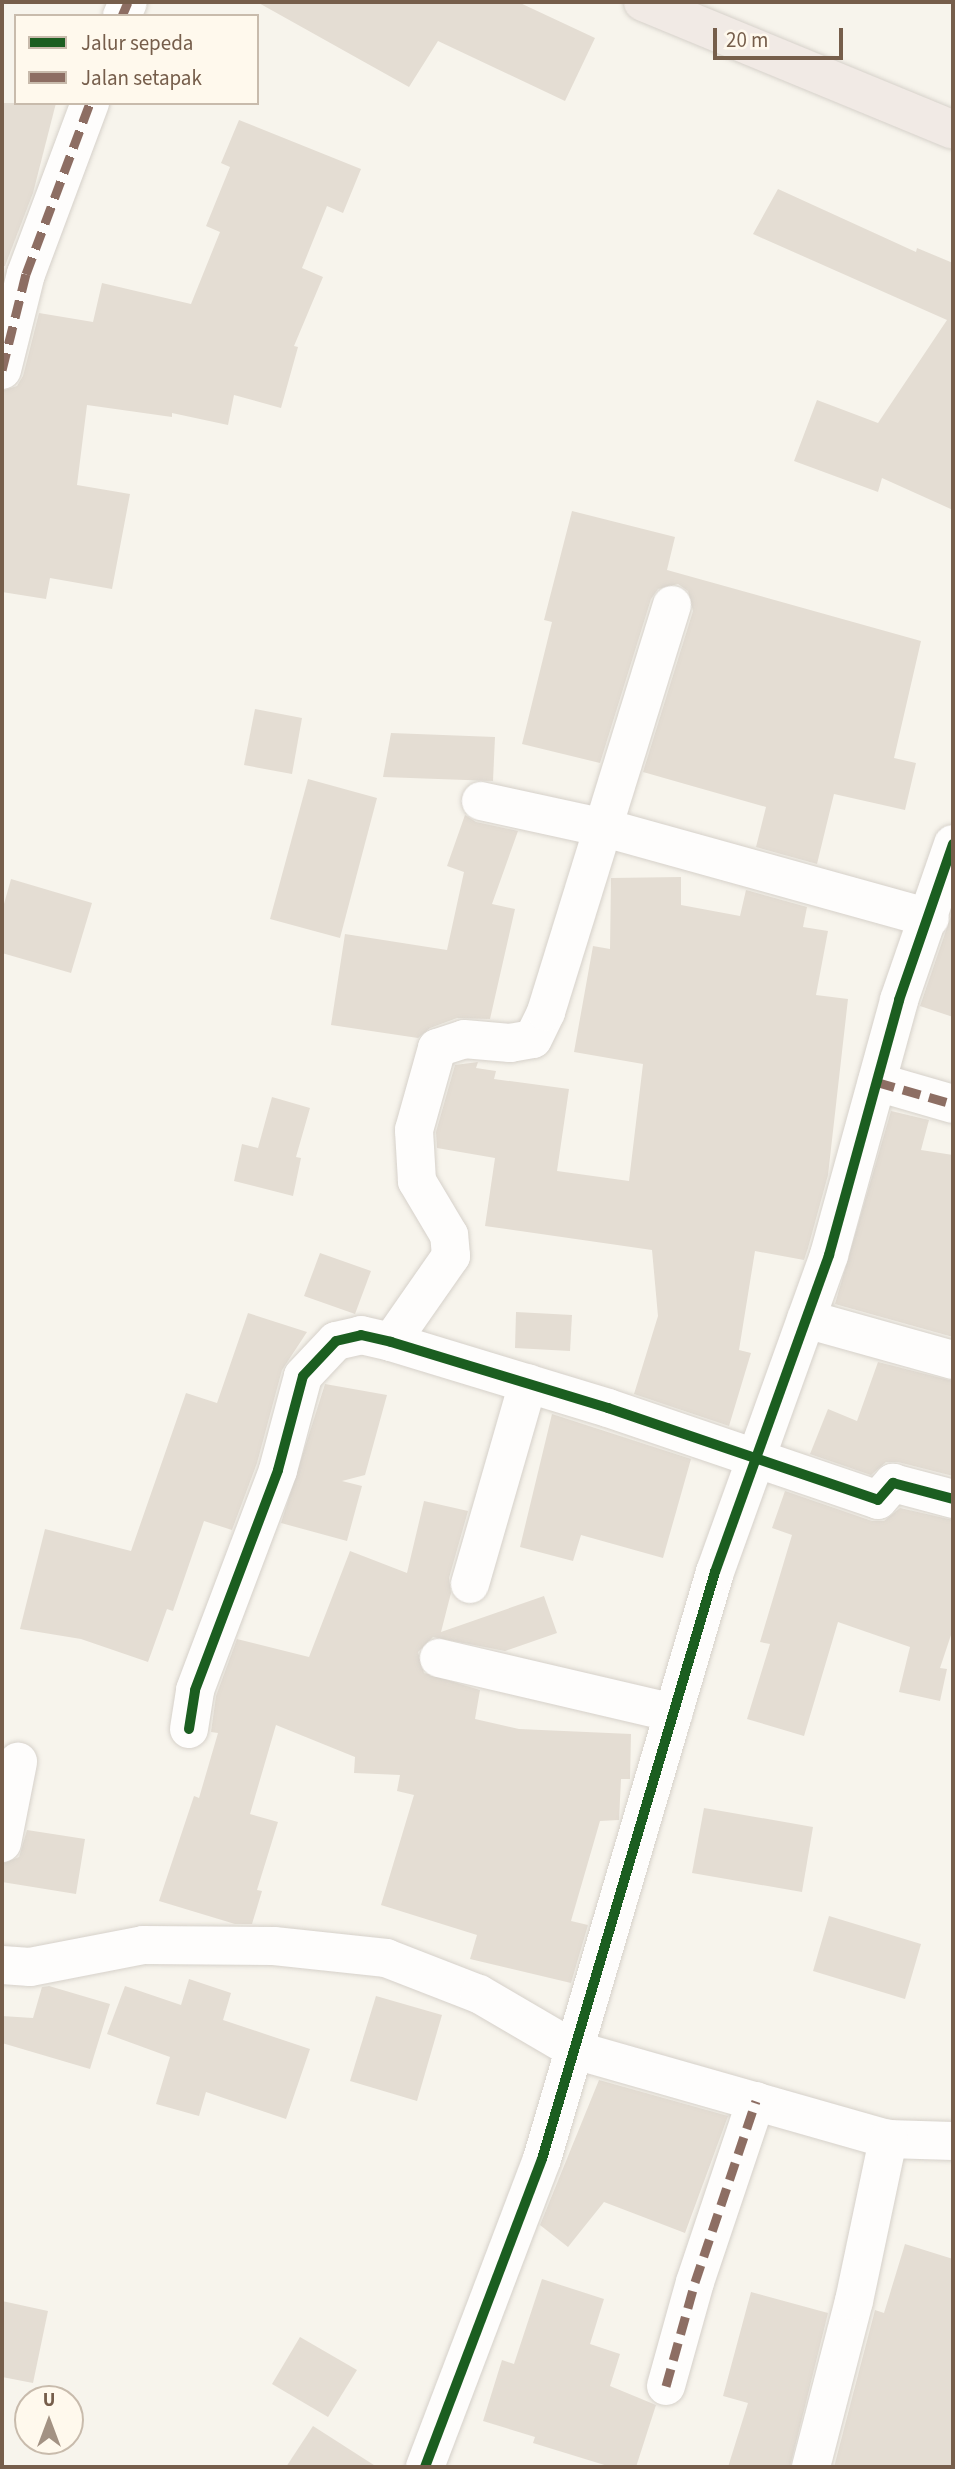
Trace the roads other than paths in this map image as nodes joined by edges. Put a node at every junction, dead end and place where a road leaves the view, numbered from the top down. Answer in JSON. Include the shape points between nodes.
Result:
{"nodes":[{"id":1,"x":643,"y":2,"type":"edge"},
{"id":2,"x":89,"y":105,"type":"edge"},
{"id":3,"x":953,"y":130,"type":"edge"},
{"id":4,"x":2,"y":370,"type":"edge"},
{"id":5,"x":672,"y":605,"type":"dead end"},
{"id":6,"x":481,"y":801,"type":"dead end"},
{"id":7,"x":605,"y":828,"type":"junction"},
{"id":8,"x":953,"y":844,"type":"edge"},
{"id":9,"x":930,"y":918,"type":"junction"},
{"id":10,"x":877,"y":1082,"type":"junction"},
{"id":11,"x":953,"y":1104,"type":"edge"},
{"id":12,"x":806,"y":1319,"type":"junction"},
{"id":13,"x":391,"y":1342,"type":"junction"},
{"id":14,"x":953,"y":1360,"type":"edge"},
{"id":15,"x":528,"y":1383,"type":"junction"},
{"id":16,"x":754,"y":1458,"type":"junction"},
{"id":17,"x":953,"y":1499,"type":"edge"},
{"id":18,"x":470,"y":1584,"type":"dead end"},
{"id":19,"x":439,"y":1658,"type":"dead end"},
{"id":20,"x":674,"y":1713,"type":"junction"},
{"id":21,"x":189,"y":1729,"type":"dead end"},
{"id":22,"x":18,"y":1762,"type":"dead end"},
{"id":23,"x":2,"y":1843,"type":"edge"},
{"id":24,"x":2,"y":1965,"type":"edge"},
{"id":25,"x":575,"y":2050,"type":"junction"},
{"id":26,"x":756,"y":2101,"type":"junction"},
{"id":27,"x":887,"y":2139,"type":"junction"},
{"id":28,"x":953,"y":2141,"type":"edge"},
{"id":29,"x":666,"y":2386,"type":"dead end"},
{"id":30,"x":425,"y":2467,"type":"edge"},
{"id":31,"x":811,"y":2467,"type":"edge"}],
"edges":[{"from":1,"to":3,"type":"highway"},
{"from":2,"to":4,"type":"street","via":[[26,274]]},
{"from":5,"to":7,"type":"street"},
{"from":6,"to":7,"type":"street"},
{"from":7,"to":9,"type":"street"},
{"from":7,"to":13,"type":"street","via":[[546,1012],[533,1039],[464,1039],[437,1048],[414,1130],[417,1181],[449,1235],[451,1256]]},
{"from":8,"to":9,"type":"street"},
{"from":9,"to":10,"type":"street","via":[[899,1000]]},
{"from":10,"to":11,"type":"street"},
{"from":10,"to":12,"type":"street","via":[[829,1255]]},
{"from":12,"to":14,"type":"street"},
{"from":12,"to":16,"type":"street"},
{"from":13,"to":15,"type":"street"},
{"from":13,"to":21,"type":"street","via":[[361,1335],[336,1340],[303,1376],[278,1470],[195,1690]]},
{"from":15,"to":16,"type":"street"},
{"from":15,"to":18,"type":"street"},
{"from":16,"to":17,"type":"street","via":[[878,1500],[893,1483]]},
{"from":16,"to":20,"type":"street"},
{"from":19,"to":20,"type":"street"},
{"from":20,"to":25,"type":"street"},
{"from":22,"to":23,"type":"street"},
{"from":24,"to":25,"type":"street","via":[[30,1967],[143,1945],[274,1946],[386,1958],[479,1994]]},
{"from":25,"to":26,"type":"street"},
{"from":25,"to":30,"type":"street","via":[[542,2159]]},
{"from":26,"to":27,"type":"street"},
{"from":26,"to":29,"type":"street","via":[[695,2282]]},
{"from":27,"to":28,"type":"street"},
{"from":27,"to":31,"type":"street","via":[[854,2301]]}]}
